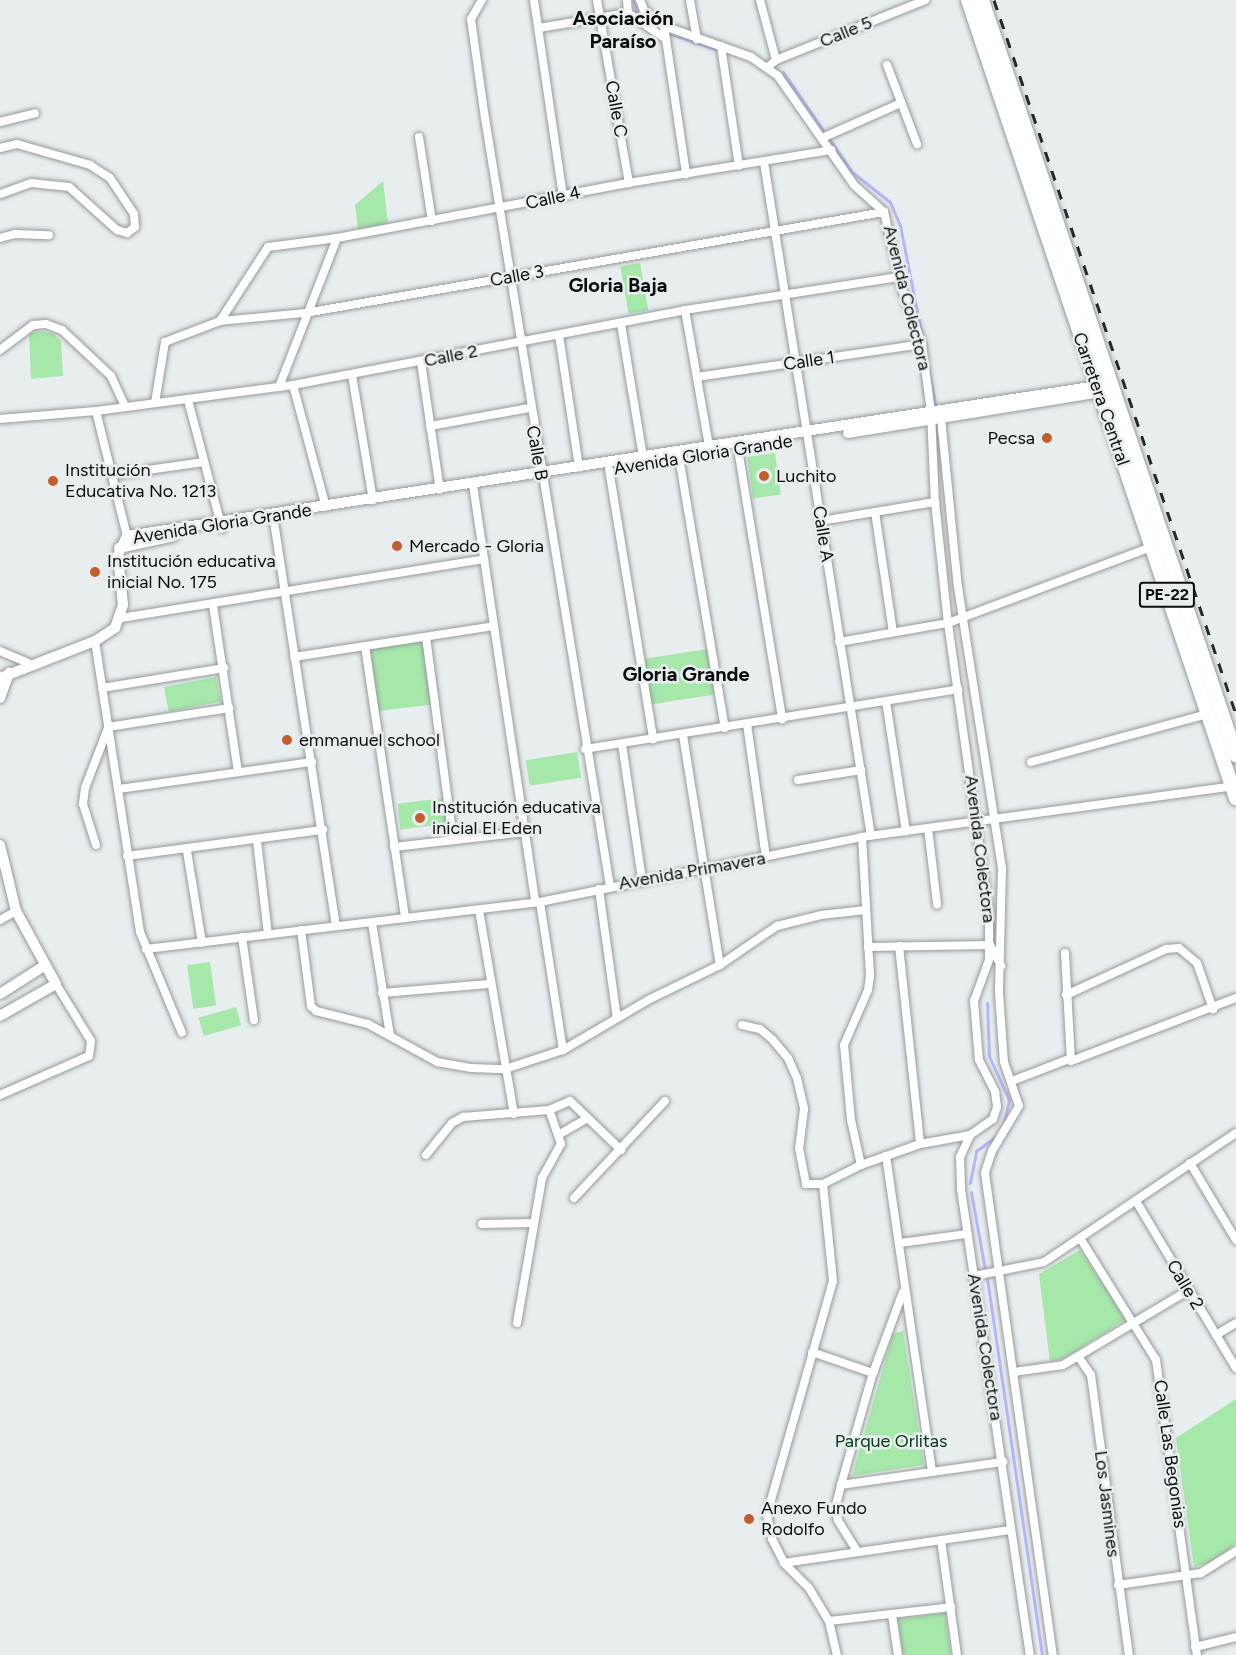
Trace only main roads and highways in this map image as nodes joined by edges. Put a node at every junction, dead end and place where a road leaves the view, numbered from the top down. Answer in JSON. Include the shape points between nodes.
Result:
{"nodes":[{"id":1,"x":968,"y":0,"type":"edge"},
{"id":2,"x":982,"y":0,"type":"edge"},
{"id":3,"x":1105,"y":388,"type":"junction"},
{"id":4,"x":1235,"y":746,"type":"edge"},
{"id":5,"x":1235,"y":790,"type":"edge"}],
"edges":[{"from":1,"to":3,"type":"highway","name":"Carretera Central","number":"PE-22"},
{"from":2,"to":3,"type":"highway","name":"Carretera Central","number":"PE-22"},
{"from":3,"to":4,"type":"highway","name":"Carretera Central","number":"PE-22"},
{"from":3,"to":5,"type":"highway","name":"Carretera Central","number":"PE-22","via":[[1151,547]]}]}
